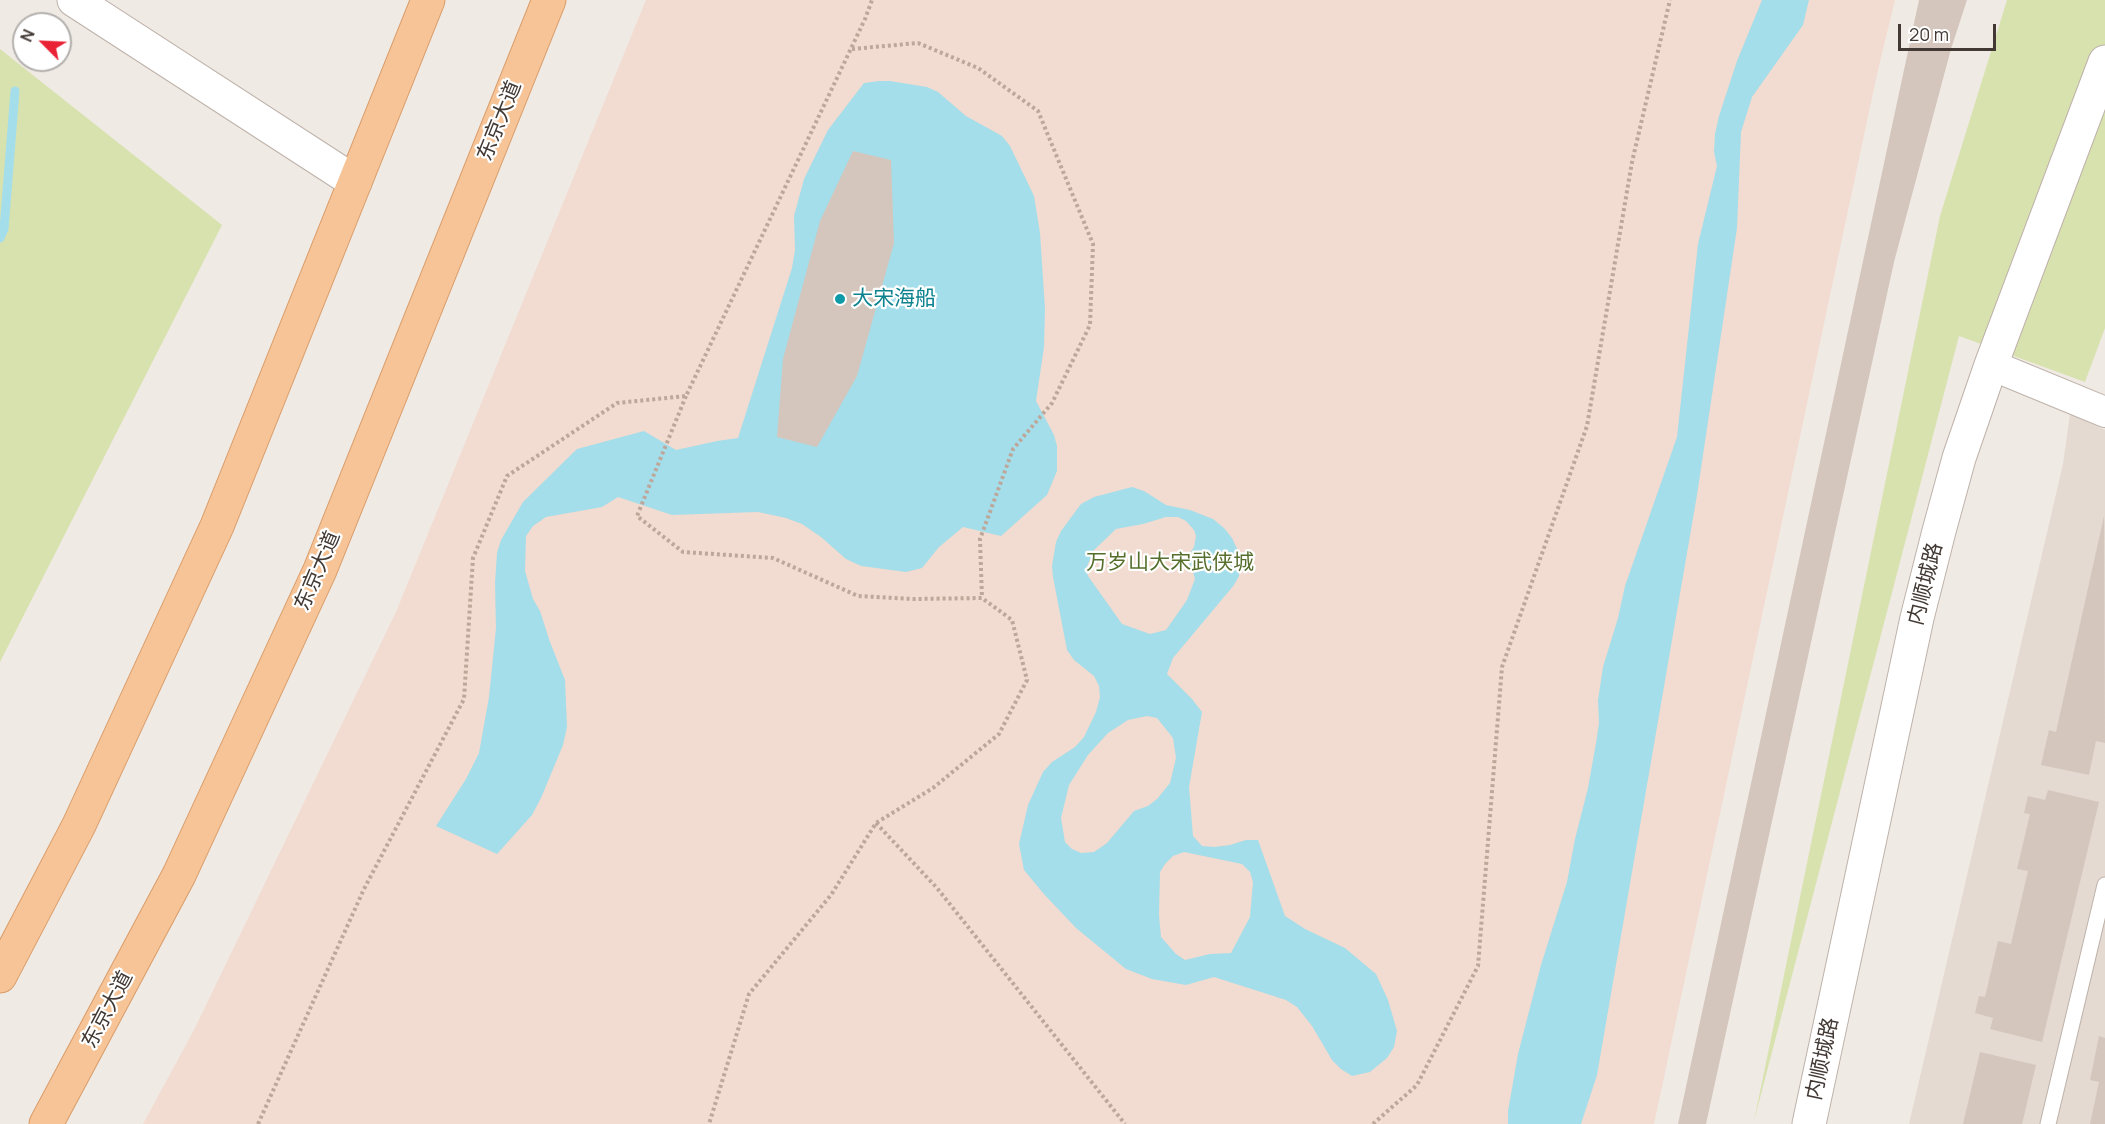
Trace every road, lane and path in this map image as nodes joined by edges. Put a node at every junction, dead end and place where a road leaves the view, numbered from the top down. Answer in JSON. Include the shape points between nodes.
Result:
{"nodes":[{"id":1,"x":74,"y":0,"type":"edge"},
{"id":2,"x":428,"y":0,"type":"edge"},
{"id":3,"x":549,"y":0,"type":"edge"},
{"id":4,"x":872,"y":0,"type":"edge"},
{"id":5,"x":1670,"y":0,"type":"edge"},
{"id":6,"x":851,"y":49,"type":"junction"},
{"id":7,"x":2105,"y":62,"type":"edge"},
{"id":8,"x":355,"y":182,"type":"junction"},
{"id":9,"x":1991,"y":364,"type":"junction"},
{"id":10,"x":686,"y":396,"type":"junction"},
{"id":11,"x":2105,"y":412,"type":"edge"},
{"id":12,"x":982,"y":598,"type":"junction"},
{"id":13,"x":876,"y":823,"type":"junction"},
{"id":14,"x":2105,"y":885,"type":"edge"},
{"id":15,"x":0,"y":976,"type":"edge"},
{"id":16,"x":46,"y":1124,"type":"edge"},
{"id":17,"x":258,"y":1124,"type":"edge"},
{"id":18,"x":710,"y":1124,"type":"edge"},
{"id":19,"x":1125,"y":1124,"type":"edge"},
{"id":20,"x":1373,"y":1124,"type":"edge"},
{"id":21,"x":1809,"y":1124,"type":"edge"},
{"id":22,"x":2048,"y":1124,"type":"edge"}],
"edges":[{"from":1,"to":8,"type":"street"},
{"from":2,"to":8,"type":"main road"},
{"from":3,"to":16,"type":"main road","name":"东京大道","via":[[315,581],[179,875]]},
{"from":4,"to":6,"type":"path"},
{"from":5,"to":20,"type":"path","via":[[1632,162],[1587,426],[1502,667],[1478,966],[1417,1085]]},
{"from":6,"to":10,"type":"path"},
{"from":6,"to":12,"type":"path","via":[[918,43],[978,68],[1038,111],[1093,244],[1090,325],[1052,403],[1013,449],[981,539]]},
{"from":7,"to":9,"type":"street","name":"内顺城路"},
{"from":8,"to":15,"type":"main road","via":[[217,526],[79,825]]},
{"from":9,"to":11,"type":"street"},
{"from":9,"to":21,"type":"street","name":"内顺城路","via":[[1959,458],[1917,618]]},
{"from":10,"to":12,"type":"path","via":[[638,516],[683,552],[773,558],[858,596]]},
{"from":10,"to":17,"type":"path","via":[[616,403],[507,476],[473,558],[464,699],[364,889]]},
{"from":12,"to":13,"type":"path","via":[[1012,620],[1027,680],[999,734],[933,788]]},
{"from":13,"to":18,"type":"path","via":[[831,895],[748,994]]},
{"from":13,"to":19,"type":"path","via":[[937,888]]},
{"from":14,"to":22,"type":"lane"}]}
